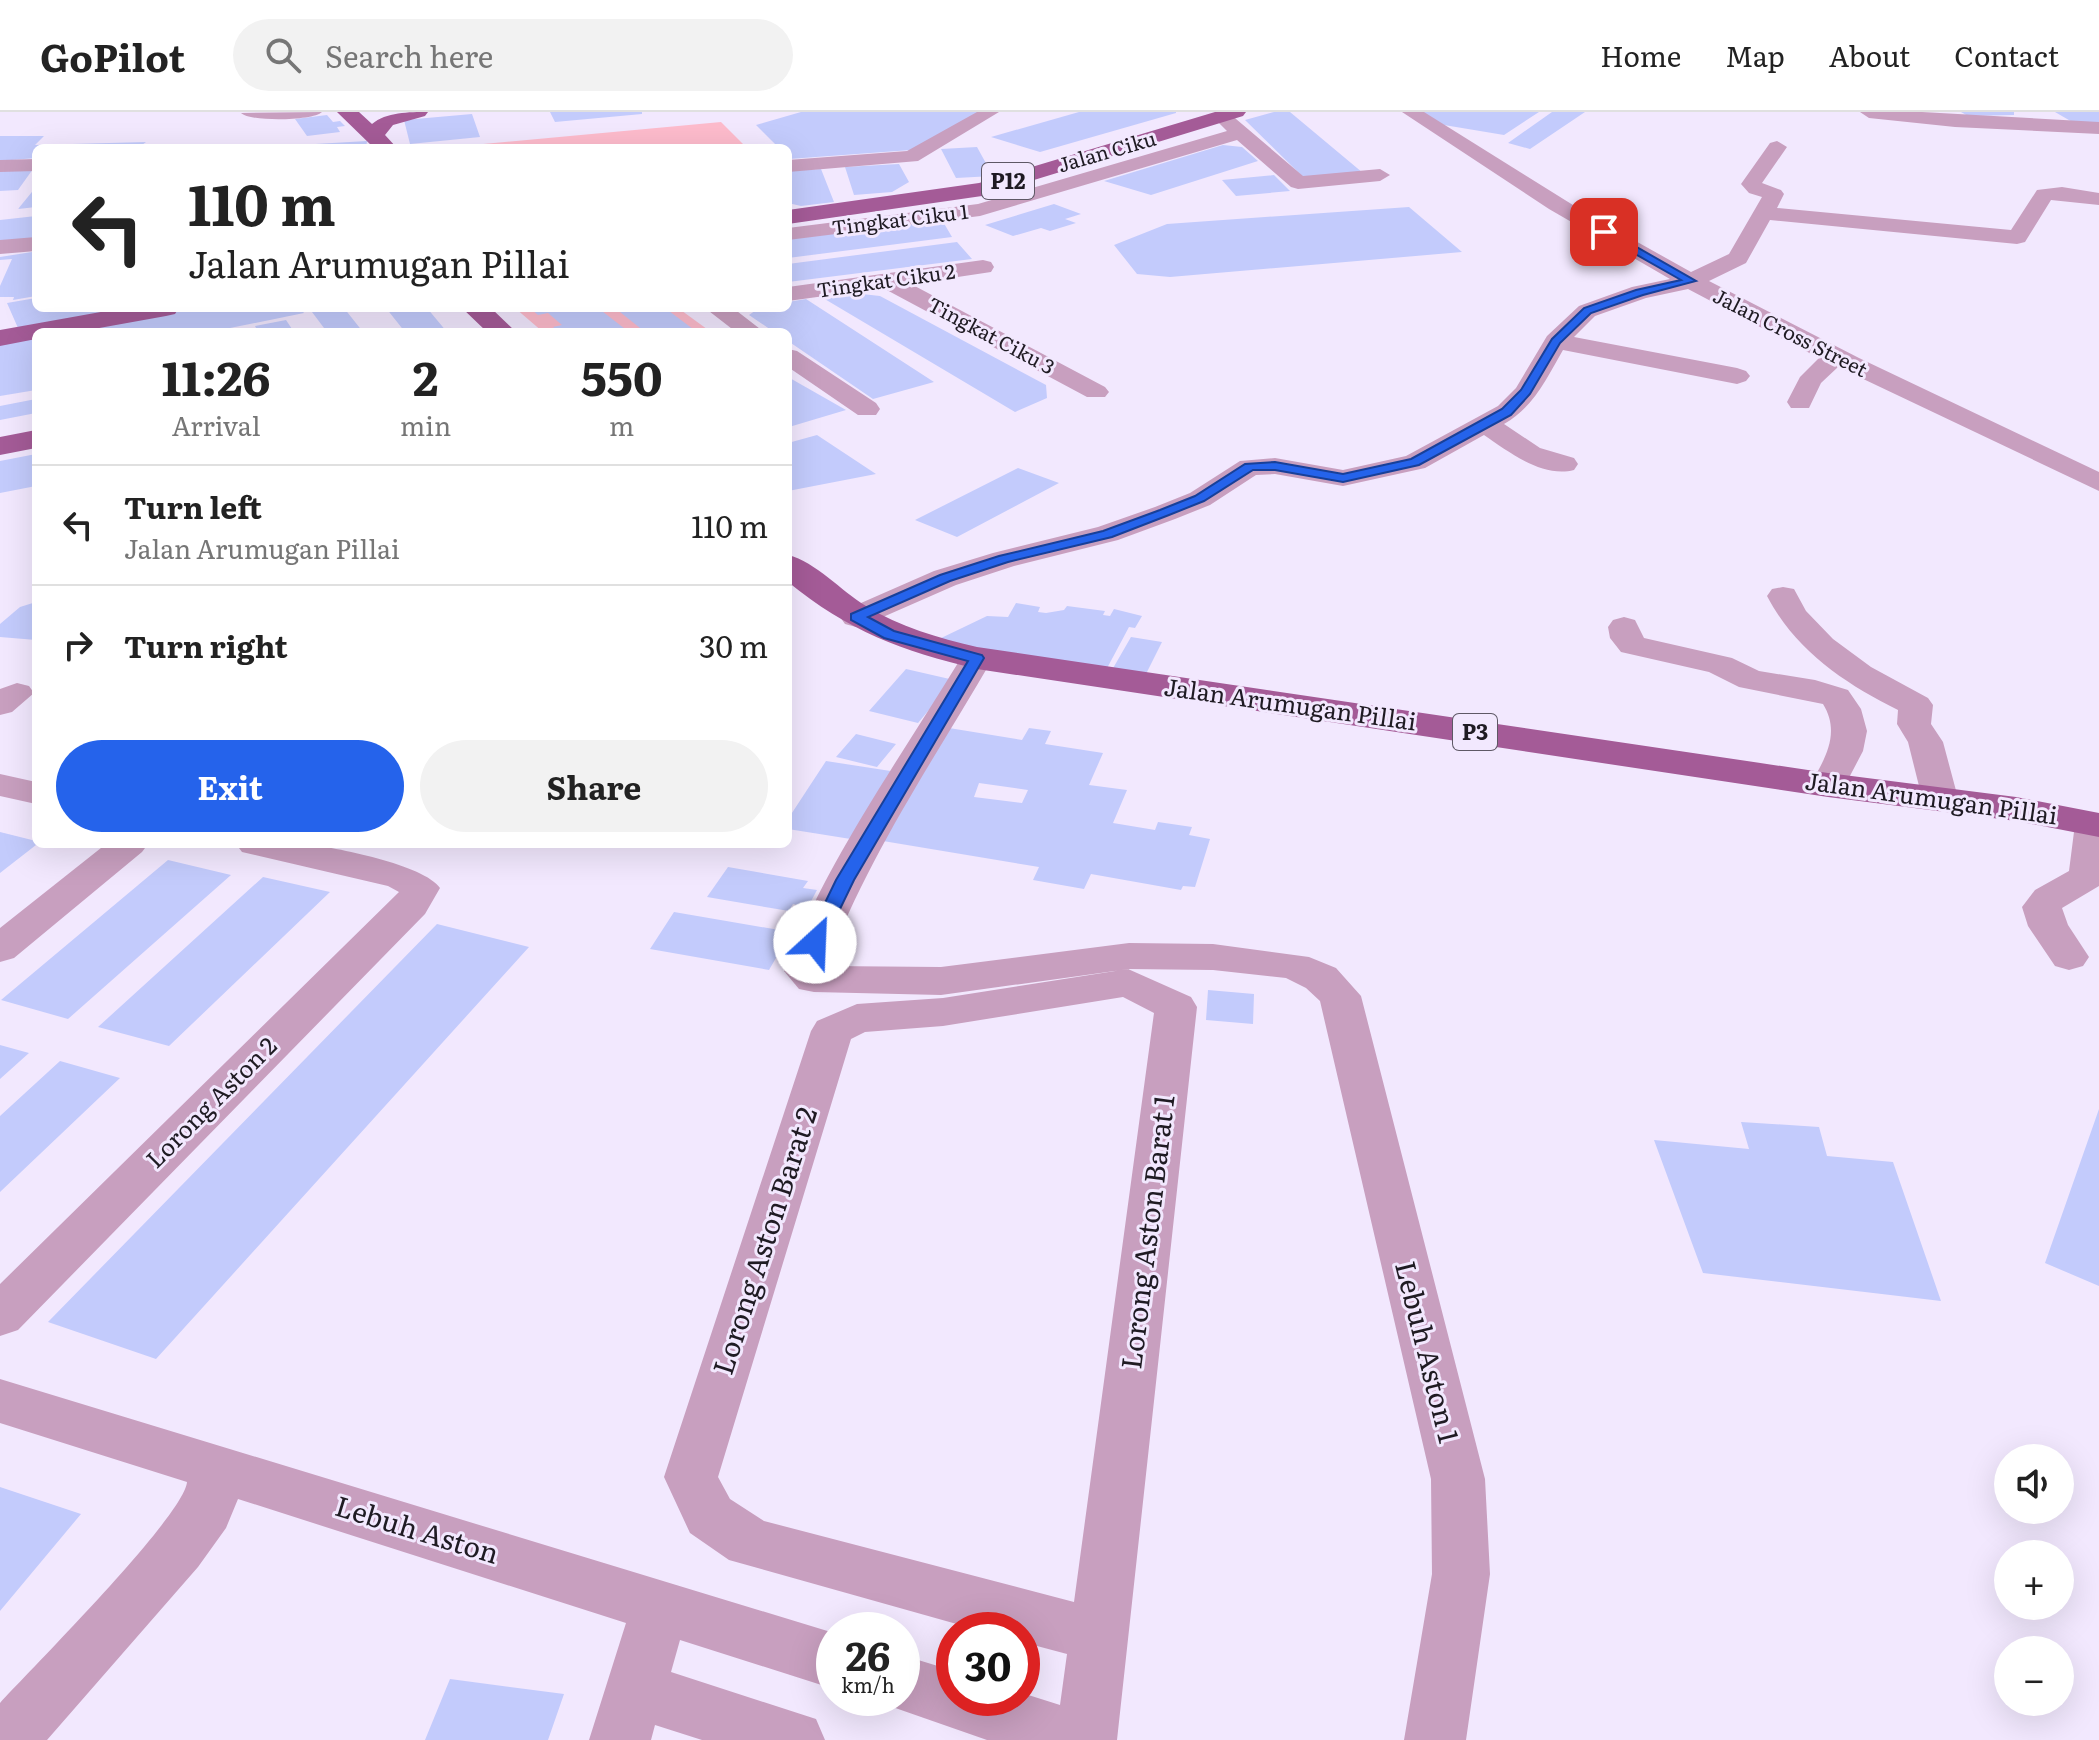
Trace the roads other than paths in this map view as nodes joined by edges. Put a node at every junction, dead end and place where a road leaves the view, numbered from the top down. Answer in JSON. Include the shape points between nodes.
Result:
{"nodes":[{"id":1,"x":313,"y":112,"type":"edge"},
{"id":2,"x":347,"y":112,"type":"edge"},
{"id":3,"x":418,"y":112,"type":"edge"},
{"id":4,"x":990,"y":112,"type":"edge"},
{"id":5,"x":1411,"y":112,"type":"edge"},
{"id":6,"x":1869,"y":112,"type":"edge"},
{"id":7,"x":2039,"y":112,"type":"edge"},
{"id":8,"x":250,"y":113,"type":"edge"},
{"id":9,"x":1229,"y":114,"type":"edge"},
{"id":10,"x":2059,"y":126,"type":"junction"},
{"id":11,"x":2099,"y":128,"type":"edge"},
{"id":12,"x":1240,"y":133,"type":"junction"},
{"id":13,"x":380,"y":142,"type":"edge"},
{"id":14,"x":1777,"y":147,"type":"dead end"},
{"id":15,"x":911,"y":157,"type":"junction"},
{"id":16,"x":32,"y":165,"type":"edge"},
{"id":17,"x":0,"y":166,"type":"edge"},
{"id":18,"x":792,"y":166,"type":"edge"},
{"id":19,"x":1380,"y":175,"type":"dead end"},
{"id":20,"x":2099,"y":199,"type":"edge"},
{"id":21,"x":949,"y":205,"type":"junction"},
{"id":22,"x":1763,"y":213,"type":"junction"},
{"id":23,"x":792,"y":217,"type":"edge"},
{"id":24,"x":792,"y":233,"type":"edge"},
{"id":25,"x":32,"y":244,"type":"edge"},
{"id":26,"x":0,"y":247,"type":"edge"},
{"id":27,"x":983,"y":267,"type":"dead end"},
{"id":28,"x":886,"y":280,"type":"junction"},
{"id":29,"x":1691,"y":281,"type":"junction"},
{"id":30,"x":792,"y":293,"type":"edge"},
{"id":31,"x":144,"y":312,"type":"edge"},
{"id":32,"x":480,"y":312,"type":"edge"},
{"id":33,"x":723,"y":312,"type":"edge"},
{"id":34,"x":55,"y":328,"type":"edge"},
{"id":35,"x":498,"y":328,"type":"edge"},
{"id":36,"x":746,"y":328,"type":"edge"},
{"id":37,"x":32,"y":332,"type":"edge"},
{"id":38,"x":0,"y":338,"type":"edge"},
{"id":39,"x":1556,"y":341,"type":"junction"},
{"id":40,"x":1837,"y":358,"type":"junction"},
{"id":41,"x":792,"y":359,"type":"edge"},
{"id":42,"x":1737,"y":376,"type":"dead end"},
{"id":43,"x":1096,"y":392,"type":"dead end"},
{"id":44,"x":1800,"y":402,"type":"dead end"},
{"id":45,"x":867,"y":409,"type":"dead end"},
{"id":46,"x":1486,"y":424,"type":"junction"},
{"id":47,"x":32,"y":440,"type":"edge"},
{"id":48,"x":0,"y":446,"type":"edge"},
{"id":49,"x":1564,"y":464,"type":"dead end"},
{"id":50,"x":2099,"y":483,"type":"edge"},
{"id":51,"x":792,"y":568,"type":"edge"},
{"id":52,"x":1783,"y":596,"type":"dead end"},
{"id":53,"x":856,"y":617,"type":"junction"},
{"id":54,"x":1624,"y":627,"type":"dead end"},
{"id":55,"x":977,"y":658,"type":"junction"},
{"id":56,"x":0,"y":785,"type":"edge"},
{"id":57,"x":1828,"y":785,"type":"junction"},
{"id":58,"x":32,"y":792,"type":"edge"},
{"id":59,"x":1940,"y":798,"type":"junction"},
{"id":60,"x":2096,"y":824,"type":"edge"},
{"id":61,"x":124,"y":848,"type":"edge"},
{"id":62,"x":273,"y":848,"type":"edge"},
{"id":63,"x":0,"y":949,"type":"edge"},
{"id":64,"x":2069,"y":957,"type":"dead end"},
{"id":65,"x":898,"y":1013,"type":"joint"},
{"id":66,"x":0,"y":1316,"type":"edge"},
{"id":67,"x":0,"y":1401,"type":"edge"},
{"id":68,"x":215,"y":1467,"type":"junction"},
{"id":69,"x":661,"y":1605,"type":"junction"},
{"id":70,"x":1099,"y":1636,"type":"junction"},
{"id":71,"x":816,"y":1655,"type":"edge"},
{"id":72,"x":920,"y":1689,"type":"edge"},
{"id":73,"x":628,"y":1715,"type":"edge"},
{"id":74,"x":7,"y":1740,"type":"edge"},
{"id":75,"x":794,"y":1740,"type":"edge"},
{"id":76,"x":1076,"y":1740,"type":"edge"},
{"id":77,"x":1086,"y":1740,"type":"edge"},
{"id":78,"x":1435,"y":1740,"type":"edge"}],
"edges":[{"from":1,"to":8,"type":"street"},
{"from":2,"to":13,"type":"main road"},
{"from":3,"to":13,"type":"main road","via":[[386,121]]},
{"from":4,"to":15,"type":"street"},
{"from":5,"to":29,"type":"street","name":"Jalan Cross Street"},
{"from":6,"to":10,"type":"street"},
{"from":7,"to":10,"type":"street"},
{"from":9,"to":12,"type":"street"},
{"from":9,"to":21,"type":"main road","name":"Jalan Ciku","number":"P12","via":[[1012,180]]},
{"from":10,"to":11,"type":"street"},
{"from":12,"to":19,"type":"street","via":[[1298,183]]},
{"from":12,"to":21,"type":"street","name":"Tingkat Ciku 1","via":[[980,210]]},
{"from":14,"to":22,"type":"street","via":[[1751,184],[1774,194]]},
{"from":15,"to":18,"type":"street"},
{"from":15,"to":21,"type":"street"},
{"from":16,"to":17,"type":"street"},
{"from":20,"to":22,"type":"street","via":[[2044,194],[2017,237]]},
{"from":21,"to":23,"type":"main road","name":"Jalan Ciku","number":"P12"},
{"from":21,"to":24,"type":"street","name":"Tingkat Ciku 1"},
{"from":22,"to":29,"type":"street","via":[[1738,258]]},
{"from":25,"to":26,"type":"street"},
{"from":27,"to":28,"type":"street","name":"Tingkat Ciku 2"},
{"from":28,"to":30,"type":"street","name":"Tingkat Ciku 2"},
{"from":28,"to":43,"type":"street","name":"Tingkat Ciku 3"},
{"from":29,"to":39,"type":"street","via":[[1587,311]]},
{"from":29,"to":40,"type":"street","name":"Jalan Cross Street"},
{"from":31,"to":34,"type":"main road"},
{"from":32,"to":35,"type":"main road"},
{"from":33,"to":36,"type":"street"},
{"from":37,"to":38,"type":"main road"},
{"from":39,"to":42,"type":"street"},
{"from":39,"to":46,"type":"street","via":[[1526,392]]},
{"from":40,"to":44,"type":"street","via":[[1825,361]]},
{"from":40,"to":50,"type":"street","name":"Jalan Cross Street"},
{"from":41,"to":45,"type":"street"},
{"from":46,"to":49,"type":"street","via":[[1530,454]]},
{"from":46,"to":53,"type":"street","via":[[1415,462],[1355,478],[1250,467],[1200,499],[1165,513],[945,578]]},
{"from":47,"to":48,"type":"main road"},
{"from":51,"to":53,"type":"main road","name":"Jalan Arumugan Pillai","number":"P3"},
{"from":52,"to":59,"type":"street","via":[[1799,626],[1818,643],[1916,705],[1914,724],[1933,759],[1931,777]]},
{"from":53,"to":55,"type":"main road","name":"Jalan Arumugan Pillai","number":"P3","via":[[889,635]]},
{"from":54,"to":57,"type":"street","via":[[1633,645],[1720,665],[1751,680],[1836,697],[1851,725],[1850,742]]},
{"from":55,"to":57,"type":"main road","name":"Jalan Arumugan Pillai","number":"P3"},
{"from":55,"to":78,"type":"street","name":"Lebuh Aston 1","via":[[824,920],[805,971],[814,979],[941,981],[1129,956],[1213,957],[1294,966],[1321,978],[1340,996],[1458,1479],[1461,1574]]},
{"from":56,"to":58,"type":"street"},
{"from":57,"to":59,"type":"main road","name":"Jalan Arumugan Pillai","number":"P3"},
{"from":59,"to":60,"type":"main road","name":"Jalan Arumugan Pillai","number":"P3"},
{"from":60,"to":64,"type":"street","via":[[2086,877],[2042,907]]},
{"from":61,"to":63,"type":"street"},
{"from":62,"to":66,"type":"street","name":"Lorong Aston 2","via":[[401,877],[421,888],[411,905]]},
{"from":65,"to":70,"type":"street","name":"Lorong Aston Barat 1","via":[[943,1012],[1128,983],[1176,1007]]},
{"from":65,"to":70,"type":"street","name":"Lorong Aston Barat 2","via":[[857,1018],[832,1031],[691,1477],[710,1516],[749,1542]]},
{"from":67,"to":68,"type":"street","name":"Lebuh Aston"},
{"from":68,"to":69,"type":"street","name":"Lebuh Aston"},
{"from":68,"to":74,"type":"street","via":[[206,1511],[178,1549]]},
{"from":69,"to":71,"type":"street","name":"Lebuh Aston"},
{"from":69,"to":73,"type":"street"},
{"from":70,"to":77,"type":"street","name":"Lorong Aston Barat 1"},
{"from":72,"to":76,"type":"street"},
{"from":73,"to":75,"type":"street"}]}
